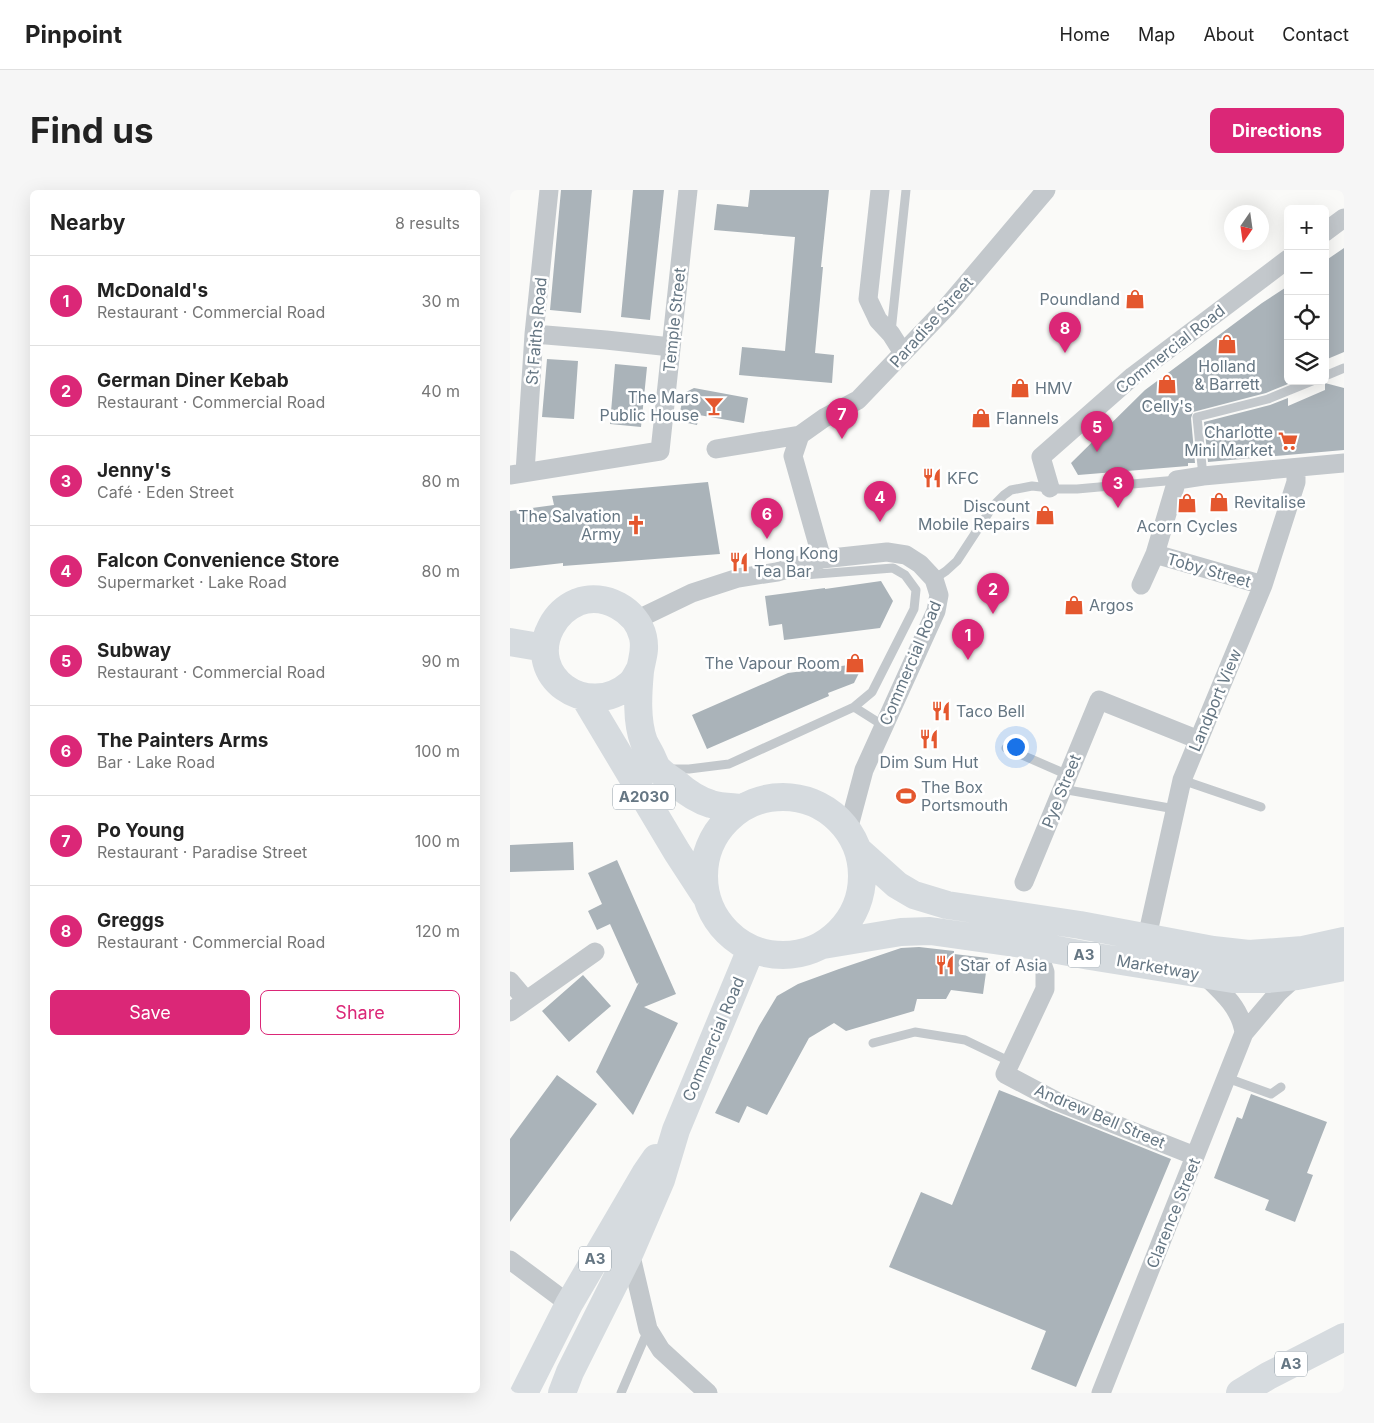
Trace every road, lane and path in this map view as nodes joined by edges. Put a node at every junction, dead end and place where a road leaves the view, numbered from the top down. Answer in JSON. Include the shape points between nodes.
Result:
{"nodes":[{"id":1,"x":549,"y":190,"type":"edge"},
{"id":2,"x":688,"y":190,"type":"edge"},
{"id":3,"x":880,"y":190,"type":"edge"},
{"id":4,"x":906,"y":190,"type":"edge"},
{"id":5,"x":1046,"y":190,"type":"edge"},
{"id":6,"x":1344,"y":218,"type":"edge"},
{"id":7,"x":1329,"y":229,"type":"edge"},
{"id":8,"x":1284,"y":262,"type":"edge"},
{"id":9,"x":534,"y":334,"type":"junction"},
{"id":10,"x":890,"y":334,"type":"junction"},
{"id":11,"x":671,"y":347,"type":"junction"},
{"id":12,"x":903,"y":354,"type":"junction"},
{"id":13,"x":1344,"y":368,"type":"edge"},
{"id":14,"x":1329,"y":374,"type":"edge"},
{"id":15,"x":1302,"y":385,"type":"edge"},
{"id":16,"x":800,"y":435,"type":"junction"},
{"id":17,"x":716,"y":448,"type":"dead end"},
{"id":18,"x":1344,"y":463,"type":"edge"},
{"id":19,"x":1296,"y":468,"type":"junction"},
{"id":20,"x":517,"y":474,"type":"edge"},
{"id":21,"x":1203,"y":476,"type":"junction"},
{"id":22,"x":1177,"y":480,"type":"junction"},
{"id":23,"x":1050,"y":488,"type":"junction"},
{"id":24,"x":1155,"y":554,"type":"junction"},
{"id":25,"x":822,"y":559,"type":"junction"},
{"id":26,"x":777,"y":572,"type":"junction"},
{"id":27,"x":934,"y":579,"type":"junction"},
{"id":28,"x":1263,"y":585,"type":"junction"},
{"id":29,"x":1141,"y":586,"type":"dead end"},
{"id":30,"x":636,"y":620,"type":"junction"},
{"id":31,"x":510,"y":642,"type":"edge"},
{"id":32,"x":545,"y":648,"type":"junction"},
{"id":33,"x":640,"y":669,"type":"junction"},
{"id":34,"x":585,"y":698,"type":"junction"},
{"id":35,"x":854,"y":707,"type":"junction"},
{"id":36,"x":884,"y":726,"type":"junction"},
{"id":37,"x":1199,"y":740,"type":"junction"},
{"id":38,"x":1006,"y":748,"type":"dead end"},
{"id":39,"x":658,"y":769,"type":"junction"},
{"id":40,"x":1182,"y":780,"type":"junction"},
{"id":41,"x":1065,"y":782,"type":"junction"},
{"id":42,"x":1261,"y":807,"type":"dead end"},
{"id":43,"x":741,"y":808,"type":"junction"},
{"id":44,"x":1175,"y":809,"type":"junction"},
{"id":45,"x":854,"y":841,"type":"junction"},
{"id":46,"x":1024,"y":882,"type":"dead end"},
{"id":47,"x":705,"y":895,"type":"junction"},
{"id":48,"x":1147,"y":937,"type":"junction"},
{"id":49,"x":1344,"y":941,"type":"edge"},
{"id":50,"x":823,"y":945,"type":"junction"},
{"id":51,"x":1036,"y":946,"type":"junction"},
{"id":52,"x":750,"y":949,"type":"junction"},
{"id":53,"x":595,"y":952,"type":"dead end"},
{"id":54,"x":1344,"y":967,"type":"edge"},
{"id":55,"x":1204,"y":975,"type":"junction"},
{"id":56,"x":1297,"y":976,"type":"junction"},
{"id":57,"x":510,"y":981,"type":"edge"},
{"id":58,"x":526,"y":1000,"type":"junction"},
{"id":59,"x":510,"y":1012,"type":"edge"},
{"id":60,"x":1244,"y":1033,"type":"junction"},
{"id":61,"x":874,"y":1043,"type":"dead end"},
{"id":62,"x":1008,"y":1068,"type":"junction"},
{"id":63,"x":1227,"y":1078,"type":"junction"},
{"id":64,"x":1281,"y":1087,"type":"dead end"},
{"id":65,"x":676,"y":1130,"type":"junction"},
{"id":66,"x":1195,"y":1156,"type":"junction"},
{"id":67,"x":630,"y":1252,"type":"junction"},
{"id":68,"x":510,"y":1260,"type":"edge"},
{"id":69,"x":569,"y":1304,"type":"junction"},
{"id":70,"x":648,"y":1329,"type":"junction"},
{"id":71,"x":1344,"y":1337,"type":"edge"},
{"id":72,"x":524,"y":1393,"type":"edge"},
{"id":73,"x":562,"y":1393,"type":"edge"},
{"id":74,"x":621,"y":1393,"type":"edge"},
{"id":75,"x":708,"y":1393,"type":"edge"},
{"id":76,"x":1102,"y":1393,"type":"edge"},
{"id":77,"x":1240,"y":1393,"type":"edge"}],
"edges":[{"from":1,"to":9,"type":"street","name":"St Faiths Road"},
{"from":2,"to":11,"type":"street","name":"Temple Street"},
{"from":3,"to":10,"type":"street","via":[[868,298],[878,320]]},
{"from":4,"to":10,"type":"lane"},
{"from":5,"to":12,"type":"street","name":"Paradise Street"},
{"from":6,"to":7,"type":"street"},
{"from":8,"to":23,"type":"street","name":"Commercial Road","via":[[1133,376],[1041,458]]},
{"from":9,"to":11,"type":"street"},
{"from":9,"to":20,"type":"street","name":"St Faiths Road"},
{"from":10,"to":12,"type":"street"},
{"from":11,"to":20,"type":"street","name":"Temple Street","via":[[660,450]]},
{"from":12,"to":16,"type":"street","name":"Paradise Street","via":[[858,400]]},
{"from":13,"to":14,"type":"lane"},
{"from":15,"to":21,"type":"lane","via":[[1268,399],[1197,417]]},
{"from":16,"to":17,"type":"street"},
{"from":16,"to":25,"type":"street","via":[[793,456]]},
{"from":18,"to":19,"type":"street"},
{"from":19,"to":21,"type":"street"},
{"from":19,"to":28,"type":"street","name":"Landport View","via":[[1296,482]]},
{"from":21,"to":22,"type":"street"},
{"from":22,"to":23,"type":"lane","via":[[1077,489]]},
{"from":22,"to":24,"type":"street"},
{"from":23,"to":27,"type":"lane","name":"Commercial Road","via":[[1021,487],[1004,494],[957,561]]},
{"from":24,"to":28,"type":"street","name":"Toby Street"},
{"from":24,"to":29,"type":"street"},
{"from":25,"to":26,"type":"street"},
{"from":25,"to":27,"type":"street","via":[[886,552],[906,555]]},
{"from":26,"to":30,"type":"street","via":[[738,578],[692,593]]},
{"from":26,"to":35,"type":"lane","via":[[804,575],[893,568],[905,575],[916,590],[914,609],[872,692]]},
{"from":27,"to":36,"type":"street","name":"Commercial Road","via":[[939,595],[936,611]]},
{"from":28,"to":37,"type":"street","name":"Landport View"},
{"from":30,"to":32,"type":"main road","via":[[611,602],[596,599],[580,601],[555,619]]},
{"from":30,"to":33,"type":"main road","via":[[645,652]]},
{"from":31,"to":32,"type":"main road"},
{"from":32,"to":34,"type":"main road","via":[[546,662],[560,685]]},
{"from":33,"to":34,"type":"main road","via":[[631,683],[618,693],[602,698]]},
{"from":33,"to":39,"type":"main road","number":"A2030","via":[[639,718],[644,741]]},
{"from":34,"to":47,"type":"main road","number":"A2030"},
{"from":35,"to":36,"type":"lane"},
{"from":35,"to":39,"type":"lane","via":[[729,764],[689,770]]},
{"from":36,"to":45,"type":"street","name":"Commercial Road","via":[[864,770]]},
{"from":37,"to":40,"type":"street","name":"Landport View"},
{"from":37,"to":41,"type":"street","name":"Pye Street","via":[[1099,700]]},
{"from":38,"to":41,"type":"lane"},
{"from":39,"to":43,"type":"main road","number":"A2030","via":[[689,794],[712,804]]},
{"from":40,"to":42,"type":"lane"},
{"from":40,"to":44,"type":"street","name":"Landport View"},
{"from":41,"to":44,"type":"lane"},
{"from":41,"to":46,"type":"street","name":"Pye Street"},
{"from":43,"to":45,"type":"main road","via":[[779,796],[799,798],[818,804],[835,815]]},
{"from":43,"to":47,"type":"main road","via":[[722,824],[709,845],[703,870]]},
{"from":44,"to":48,"type":"street","name":"Landport View"},
{"from":45,"to":48,"type":"main road","name":"Marketway","number":"A3","via":[[897,885],[914,895],[947,905]]},
{"from":45,"to":50,"type":"main road","via":[[863,879],[858,905],[844,928]]},
{"from":47,"to":52,"type":"main road","via":[[714,917],[730,936]]},
{"from":48,"to":49,"type":"main road","name":"Marketway","number":"A3","via":[[1249,954],[1302,950]]},
{"from":50,"to":51,"type":"main road","name":"Marketway","number":"A3","via":[[901,932],[930,931]]},
{"from":50,"to":52,"type":"main road","via":[[800,954],[775,956]]},
{"from":51,"to":55,"type":"main road","name":"Marketway","number":"A3"},
{"from":51,"to":62,"type":"street","via":[[1045,972],[1045,989]]},
{"from":52,"to":65,"type":"main road","name":"Commercial Road","number":"A3"},
{"from":53,"to":58,"type":"street"},
{"from":54,"to":56,"type":"main road","name":"Marketway","number":"A3"},
{"from":55,"to":56,"type":"main road","name":"Marketway","number":"A3","via":[[1233,979]]},
{"from":55,"to":60,"type":"street","via":[[1238,1012]]},
{"from":56,"to":60,"type":"street","name":"Clarence Street"},
{"from":57,"to":58,"type":"street"},
{"from":58,"to":59,"type":"street"},
{"from":60,"to":63,"type":"street","name":"Clarence Street"},
{"from":61,"to":62,"type":"lane","via":[[915,1032],[965,1040]]},
{"from":62,"to":66,"type":"street","name":"Andrew Bell Street","via":[[1056,1102]]},
{"from":63,"to":64,"type":"lane","via":[[1271,1094]]},
{"from":63,"to":66,"type":"street","name":"Clarence Street"},
{"from":65,"to":67,"type":"main road","name":"Commercial Road","number":"A3","via":[[661,1180]]},
{"from":65,"to":69,"type":"main road","name":"Commercial Road","number":"A3","via":[[645,1174]]},
{"from":66,"to":76,"type":"street","name":"Clarence Street"},
{"from":67,"to":70,"type":"street"},
{"from":67,"to":73,"type":"main road","name":"Commercial Road","number":"A3"},
{"from":68,"to":69,"type":"street"},
{"from":69,"to":72,"type":"main road","name":"Commercial Road","number":"A3"},
{"from":70,"to":74,"type":"lane"},
{"from":70,"to":75,"type":"street","via":[[661,1350]]},
{"from":71,"to":77,"type":"main road","number":"A3"}]}
